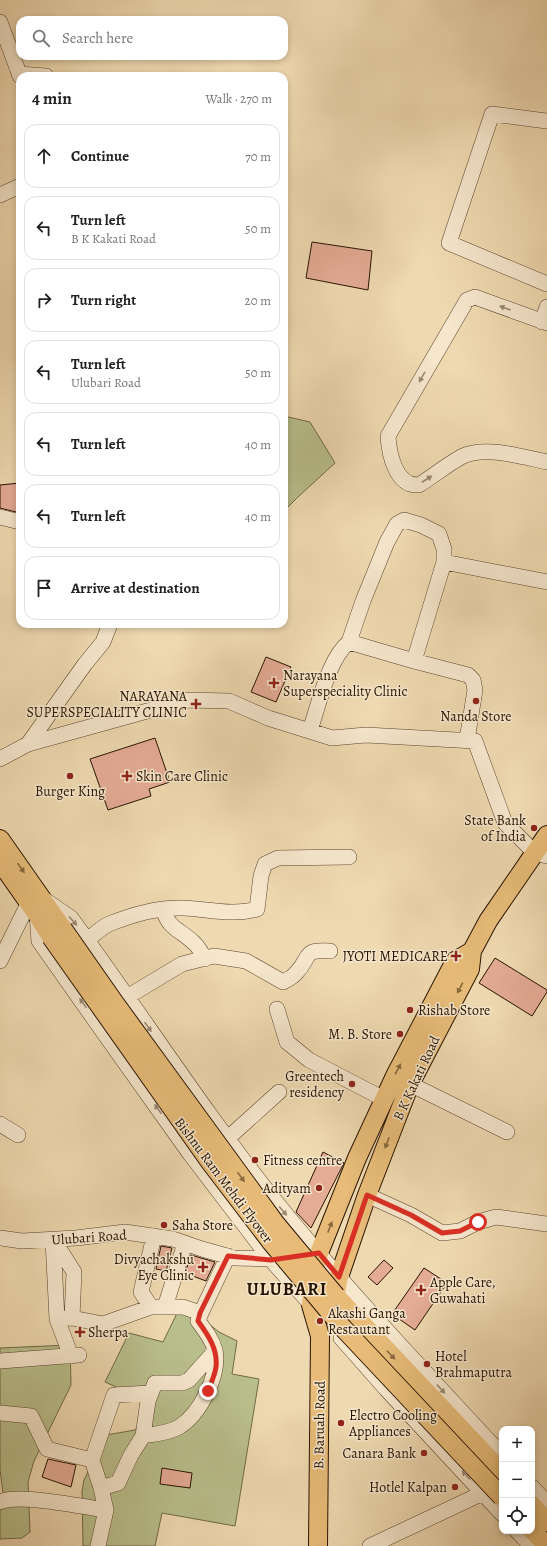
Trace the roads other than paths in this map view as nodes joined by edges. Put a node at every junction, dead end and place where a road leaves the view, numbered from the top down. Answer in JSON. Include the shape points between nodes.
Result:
{"nodes":[{"id":1,"x":0,"y":22,"type":"edge"},
{"id":2,"x":19,"y":72,"type":"edge"},
{"id":3,"x":547,"y":121,"type":"edge"},
{"id":4,"x":16,"y":188,"type":"edge"},
{"id":5,"x":0,"y":195,"type":"edge"},
{"id":6,"x":547,"y":284,"type":"edge"},
{"id":7,"x":547,"y":307,"type":"edge"},
{"id":8,"x":544,"y":322,"type":"edge"},
{"id":9,"x":547,"y":462,"type":"edge"},
{"id":10,"x":0,"y":517,"type":"edge"},
{"id":11,"x":16,"y":521,"type":"edge"},
{"id":12,"x":444,"y":562,"type":"junction"},
{"id":13,"x":547,"y":582,"type":"edge"},
{"id":14,"x":108,"y":628,"type":"edge"},
{"id":15,"x":349,"y":642,"type":"junction"},
{"id":16,"x":414,"y":661,"type":"junction"},
{"id":17,"x":310,"y":730,"type":"junction"},
{"id":18,"x":467,"y":740,"type":"junction"},
{"id":19,"x":28,"y":744,"type":"junction"},
{"id":20,"x":0,"y":759,"type":"edge"},
{"id":21,"x":547,"y":835,"type":"edge"},
{"id":22,"x":0,"y":839,"type":"edge"},
{"id":23,"x":541,"y":854,"type":"edge"},
{"id":24,"x":349,"y":857,"type":"dead end"},
{"id":25,"x":0,"y":862,"type":"edge"},
{"id":26,"x":36,"y":905,"type":"junction"},
{"id":27,"x":163,"y":908,"type":"junction"},
{"id":28,"x":57,"y":933,"type":"junction"},
{"id":29,"x":87,"y":940,"type":"junction"},
{"id":30,"x":330,"y":951,"type":"dead end"},
{"id":31,"x":472,"y":951,"type":"junction"},
{"id":32,"x":205,"y":958,"type":"junction"},
{"id":33,"x":0,"y":961,"type":"edge"},
{"id":34,"x":127,"y":997,"type":"junction"},
{"id":35,"x":277,"y":1009,"type":"dead end"},
{"id":36,"x":410,"y":1084,"type":"junction"},
{"id":37,"x":279,"y":1092,"type":"dead end"},
{"id":38,"x":384,"y":1099,"type":"junction"},
{"id":39,"x":0,"y":1124,"type":"edge"},
{"id":40,"x":218,"y":1126,"type":"junction"},
{"id":41,"x":507,"y":1132,"type":"dead end"},
{"id":42,"x":18,"y":1135,"type":"dead end"},
{"id":43,"x":232,"y":1143,"type":"junction"},
{"id":44,"x":188,"y":1151,"type":"junction"},
{"id":45,"x":204,"y":1173,"type":"junction"},
{"id":46,"x":367,"y":1195,"type":"junction"},
{"id":47,"x":547,"y":1224,"type":"edge"},
{"id":48,"x":154,"y":1236,"type":"junction"},
{"id":49,"x":0,"y":1238,"type":"edge"},
{"id":50,"x":53,"y":1239,"type":"junction"},
{"id":51,"x":185,"y":1243,"type":"junction"},
{"id":52,"x":319,"y":1253,"type":"junction"},
{"id":53,"x":228,"y":1256,"type":"junction"},
{"id":54,"x":271,"y":1260,"type":"junction"},
{"id":55,"x":339,"y":1277,"type":"junction"},
{"id":56,"x":311,"y":1305,"type":"junction"},
{"id":57,"x":158,"y":1307,"type":"junction"},
{"id":58,"x":200,"y":1313,"type":"junction"},
{"id":59,"x":72,"y":1318,"type":"junction"},
{"id":60,"x":57,"y":1319,"type":"junction"},
{"id":61,"x":325,"y":1331,"type":"junction"},
{"id":62,"x":215,"y":1350,"type":"junction"},
{"id":63,"x":0,"y":1360,"type":"edge"},
{"id":64,"x":151,"y":1393,"type":"junction"},
{"id":65,"x":0,"y":1412,"type":"edge"},
{"id":66,"x":143,"y":1436,"type":"junction"},
{"id":67,"x":499,"y":1452,"type":"edge"},
{"id":68,"x":92,"y":1460,"type":"junction"},
{"id":69,"x":499,"y":1469,"type":"edge"},
{"id":70,"x":101,"y":1488,"type":"junction"},
{"id":71,"x":535,"y":1490,"type":"edge"},
{"id":72,"x":483,"y":1494,"type":"junction"},
{"id":73,"x":499,"y":1494,"type":"edge"},
{"id":74,"x":0,"y":1502,"type":"edge"},
{"id":75,"x":547,"y":1503,"type":"edge"},
{"id":76,"x":535,"y":1508,"type":"edge"},
{"id":77,"x":106,"y":1510,"type":"junction"},
{"id":78,"x":499,"y":1511,"type":"edge"},
{"id":79,"x":547,"y":1522,"type":"edge"},
{"id":80,"x":535,"y":1533,"type":"edge"},
{"id":81,"x":520,"y":1534,"type":"edge"},
{"id":82,"x":98,"y":1546,"type":"edge"},
{"id":83,"x":318,"y":1546,"type":"edge"},
{"id":84,"x":370,"y":1546,"type":"edge"},
{"id":85,"x":531,"y":1546,"type":"edge"},
{"id":86,"x":547,"y":1546,"type":"edge"}],
"edges":[{"from":1,"to":2,"type":"street"},
{"from":3,"to":6,"type":"street","via":[[492,114],[449,243]]},
{"from":4,"to":5,"type":"street"},
{"from":7,"to":8,"type":"street"},
{"from":8,"to":9,"type":"street","one_way":true,"via":[[475,297],[467,300],[388,436],[388,447],[400,478],[414,485],[419,485],[462,457],[486,452],[508,453]]},
{"from":10,"to":11,"type":"street"},
{"from":12,"to":13,"type":"street"},
{"from":12,"to":15,"type":"street","via":[[444,549],[439,534],[404,520],[397,524],[363,601]]},
{"from":12,"to":16,"type":"street"},
{"from":14,"to":19,"type":"street","via":[[103,642]]},
{"from":15,"to":16,"type":"street"},
{"from":15,"to":17,"type":"street","via":[[342,647],[333,662]]},
{"from":16,"to":18,"type":"street","via":[[468,675],[473,680],[475,690]]},
{"from":17,"to":18,"type":"street","via":[[332,738],[366,735]]},
{"from":17,"to":19,"type":"street","via":[[268,718],[229,701],[187,700]]},
{"from":18,"to":23,"type":"street","via":[[475,741],[505,823]]},
{"from":19,"to":20,"type":"street"},
{"from":21,"to":23,"type":"main road","name":"B K Kakati Road"},
{"from":22,"to":26,"type":"main road","one_way":true},
{"from":23,"to":31,"type":"main road","name":"B K Kakati Road","via":[[488,921]]},
{"from":24,"to":27,"type":"street","via":[[278,858],[265,864],[257,909],[244,913]]},
{"from":25,"to":26,"type":"main road"},
{"from":26,"to":28,"type":"main road","name":"Bishnu Ram Mehdi Flyover"},
{"from":26,"to":29,"type":"street","one_way":true,"via":[[71,918]]},
{"from":26,"to":33,"type":"street"},
{"from":44,"to":26,"type":"street","one_way":true,"via":[[39,940]]},
{"from":27,"to":29,"type":"street","via":[[108,924]]},
{"from":27,"to":32,"type":"street","via":[[166,920],[195,943]]},
{"from":28,"to":69,"type":"main road","name":"Bishnu Ram Mehdi Flyover","one_way":true,"bridge":true,"via":[[114,1002],[285,1235],[340,1301]]},
{"from":28,"to":73,"type":"main road","name":"Bishnu Ram Mehdi Flyover","bridge":true,"via":[[201,1149],[270,1242],[343,1328]]},
{"from":29,"to":34,"type":"street"},
{"from":30,"to":32,"type":"street","via":[[316,950],[296,973],[283,982],[246,961],[214,956]]},
{"from":31,"to":36,"type":"main road","name":"B K Kakati Road","one_way":true,"via":[[470,969]]},
{"from":38,"to":31,"type":"main road","name":"B. Baruah Road","one_way":true,"via":[[455,961]]},
{"from":32,"to":34,"type":"street","via":[[182,964]]},
{"from":34,"to":40,"type":"street","one_way":true},
{"from":35,"to":38,"type":"street","via":[[287,1042],[309,1060]]},
{"from":36,"to":41,"type":"street"},
{"from":36,"to":46,"type":"main road","name":"B K Kakati Road","one_way":true},
{"from":37,"to":43,"type":"street"},
{"from":52,"to":38,"type":"main road","name":"B. Baruah Road","one_way":true,"via":[[356,1158]]},
{"from":39,"to":42,"type":"street"},
{"from":40,"to":43,"type":"street"},
{"from":40,"to":44,"type":"street"},
{"from":43,"to":45,"type":"street"},
{"from":43,"to":52,"type":"street","one_way":true,"via":[[276,1202]]},
{"from":44,"to":45,"type":"street"},
{"from":45,"to":54,"type":"street"},
{"from":46,"to":47,"type":"street","via":[[411,1215],[442,1233],[460,1231],[496,1217]]},
{"from":46,"to":55,"type":"main road","name":"B K Kakati Road"},
{"from":48,"to":50,"type":"street","name":"Ulubari Road","via":[[125,1232]]},
{"from":48,"to":51,"type":"street","name":"Ulubari Road"},
{"from":48,"to":57,"type":"street","via":[[141,1292]]},
{"from":49,"to":50,"type":"street","name":"Ulubari Road","via":[[22,1241]]},
{"from":50,"to":59,"type":"street","via":[[74,1272]]},
{"from":50,"to":60,"type":"street"},
{"from":51,"to":53,"type":"street","name":"Ulubari Road"},
{"from":51,"to":57,"type":"street"},
{"from":52,"to":54,"type":"street","name":"Ulubari Road"},
{"from":52,"to":55,"type":"street"},
{"from":52,"to":56,"type":"main road","name":"B. Baruah Road","via":[[313,1274]]},
{"from":53,"to":54,"type":"street","name":"Ulubari Road"},
{"from":53,"to":58,"type":"street"},
{"from":54,"to":56,"type":"street"},
{"from":55,"to":61,"type":"main road","name":"B K Kakati Road"},
{"from":55,"to":67,"type":"street","one_way":true},
{"from":56,"to":61,"type":"main road","name":"B. Baruah Road"},
{"from":57,"to":58,"type":"street","via":[[183,1307]]},
{"from":57,"to":59,"type":"street","via":[[103,1324]]},
{"from":58,"to":62,"type":"street","via":[[198,1321]]},
{"from":59,"to":60,"type":"street"},
{"from":60,"to":63,"type":"street","via":[[75,1356]]},
{"from":72,"to":61,"type":"street","one_way":true,"via":[[386,1389]]},
{"from":61,"to":83,"type":"main road","name":"B. Baruah Road"},
{"from":62,"to":64,"type":"street","via":[[190,1380],[182,1383],[155,1383]]},
{"from":62,"to":66,"type":"street","via":[[216,1367],[208,1391],[193,1414],[178,1427]]},
{"from":64,"to":66,"type":"street"},
{"from":64,"to":68,"type":"street","via":[[114,1395]]},
{"from":65,"to":68,"type":"street","via":[[31,1416],[48,1449]]},
{"from":66,"to":70,"type":"street","via":[[118,1484]]},
{"from":68,"to":70,"type":"street"},
{"from":70,"to":77,"type":"street"},
{"from":71,"to":75,"type":"street"},
{"from":72,"to":78,"type":"street"},
{"from":72,"to":84,"type":"street"},
{"from":74,"to":77,"type":"street","via":[[6,1499],[40,1500]]},
{"from":76,"to":79,"type":"main road"},
{"from":77,"to":82,"type":"street"},
{"from":80,"to":86,"type":"main road"},
{"from":81,"to":85,"type":"street"}]}
